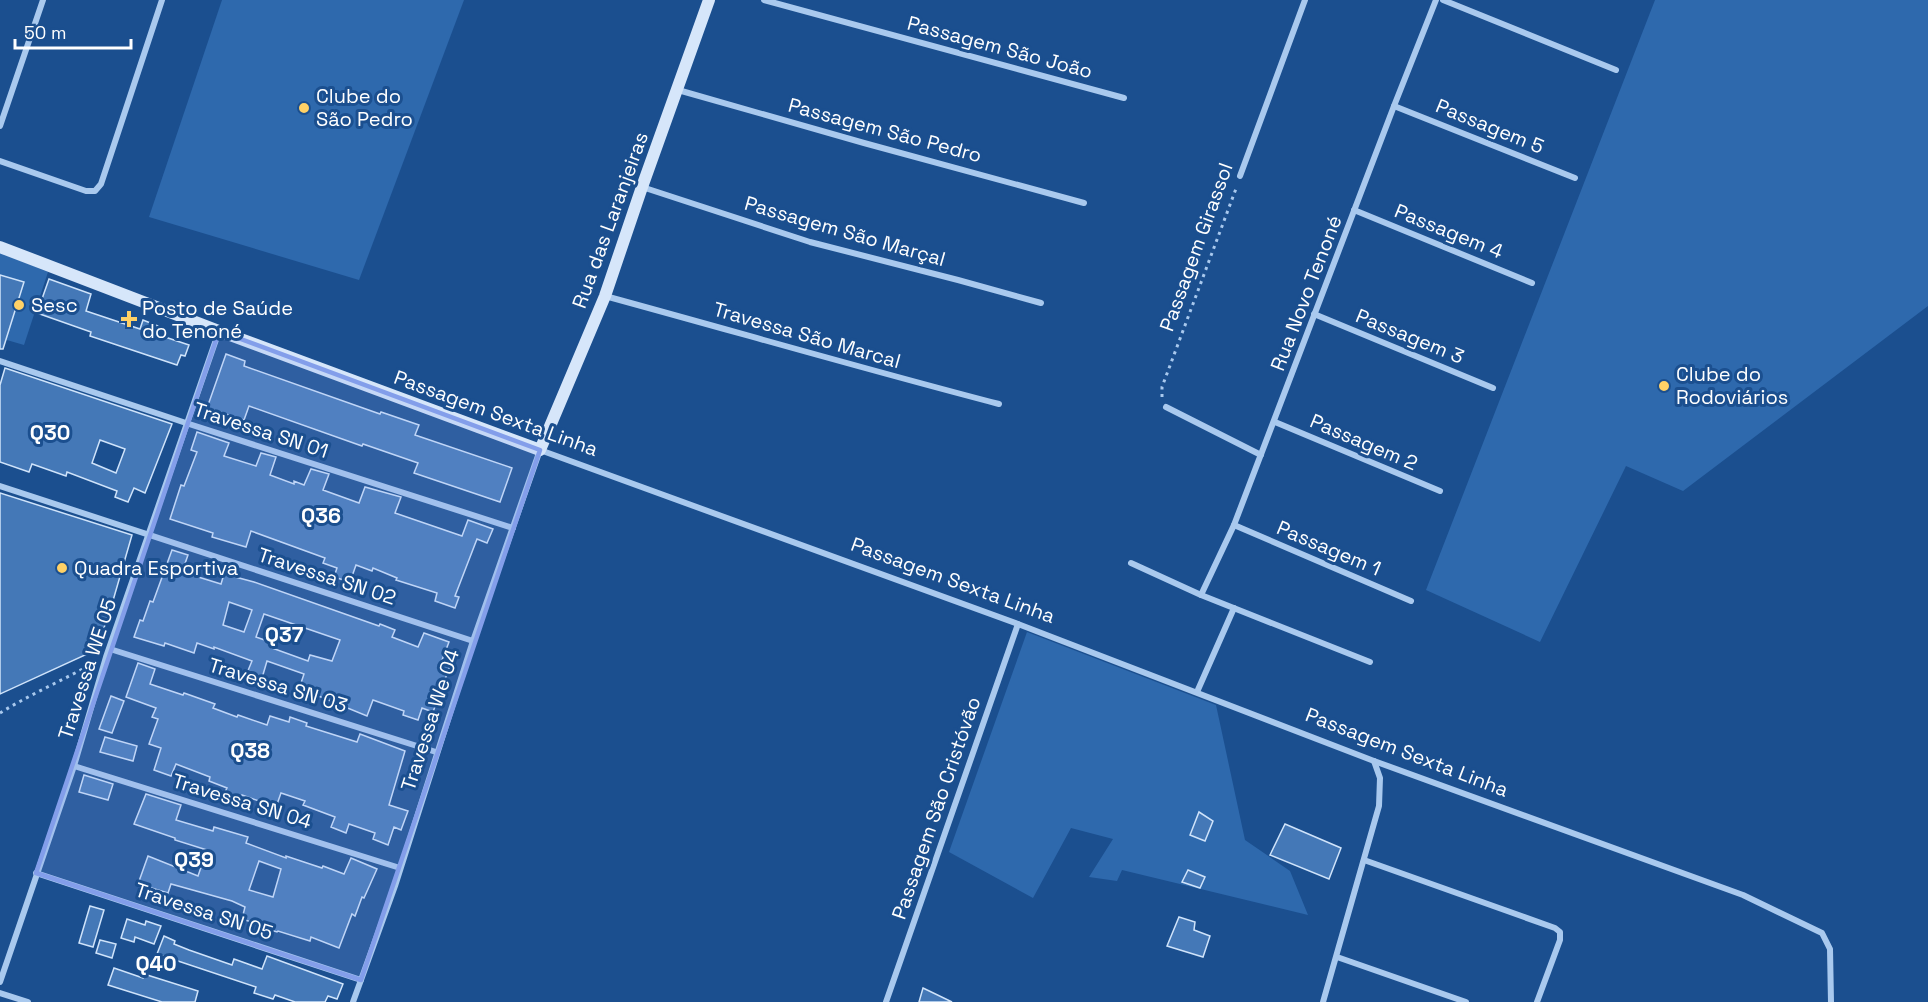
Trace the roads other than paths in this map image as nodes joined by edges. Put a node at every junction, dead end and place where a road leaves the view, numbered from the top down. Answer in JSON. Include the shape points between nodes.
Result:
{"nodes":[{"id":1,"x":43,"y":0,"type":"edge"},
{"id":2,"x":162,"y":0,"type":"edge"},
{"id":3,"x":709,"y":0,"type":"edge"},
{"id":4,"x":764,"y":0,"type":"edge"},
{"id":5,"x":1305,"y":0,"type":"edge"},
{"id":6,"x":1436,"y":0,"type":"edge"},
{"id":7,"x":1443,"y":0,"type":"edge"},
{"id":8,"x":1616,"y":70,"type":"dead end"},
{"id":9,"x":678,"y":90,"type":"junction"},
{"id":10,"x":1124,"y":98,"type":"dead end"},
{"id":11,"x":1394,"y":106,"type":"junction"},
{"id":12,"x":0,"y":126,"type":"edge"},
{"id":13,"x":0,"y":161,"type":"edge"},
{"id":14,"x":1240,"y":176,"type":"road end"},
{"id":15,"x":1575,"y":178,"type":"dead end"},
{"id":16,"x":642,"y":187,"type":"junction"},
{"id":17,"x":1084,"y":202,"type":"dead end"},
{"id":18,"x":1354,"y":210,"type":"junction"},
{"id":19,"x":0,"y":247,"type":"edge"},
{"id":20,"x":1532,"y":283,"type":"dead end"},
{"id":21,"x":605,"y":296,"type":"junction"},
{"id":22,"x":1041,"y":303,"type":"dead end"},
{"id":23,"x":1314,"y":314,"type":"junction"},
{"id":24,"x":219,"y":331,"type":"junction"},
{"id":25,"x":0,"y":362,"type":"edge"},
{"id":26,"x":1493,"y":388,"type":"dead end"},
{"id":27,"x":999,"y":404,"type":"dead end"},
{"id":28,"x":1166,"y":407,"type":"road end"},
{"id":29,"x":1275,"y":422,"type":"junction"},
{"id":30,"x":186,"y":423,"type":"junction"},
{"id":31,"x":540,"y":450,"type":"junction"},
{"id":32,"x":1261,"y":455,"type":"junction"},
{"id":33,"x":0,"y":486,"type":"edge"},
{"id":34,"x":1440,"y":491,"type":"dead end"},
{"id":35,"x":1234,"y":525,"type":"junction"},
{"id":36,"x":513,"y":528,"type":"junction"},
{"id":37,"x":148,"y":535,"type":"junction"},
{"id":38,"x":1131,"y":563,"type":"dead end"},
{"id":39,"x":1201,"y":595,"type":"junction"},
{"id":40,"x":1411,"y":601,"type":"dead end"},
{"id":41,"x":1234,"y":608,"type":"junction"},
{"id":42,"x":1018,"y":624,"type":"junction"},
{"id":43,"x":473,"y":640,"type":"junction"},
{"id":44,"x":110,"y":650,"type":"junction"},
{"id":45,"x":1370,"y":662,"type":"dead end"},
{"id":46,"x":1197,"y":692,"type":"junction"},
{"id":47,"x":436,"y":752,"type":"junction"},
{"id":48,"x":1374,"y":761,"type":"junction"},
{"id":49,"x":74,"y":766,"type":"junction"},
{"id":50,"x":1364,"y":860,"type":"junction"},
{"id":51,"x":400,"y":868,"type":"junction"},
{"id":52,"x":36,"y":873,"type":"junction"},
{"id":53,"x":1337,"y":957,"type":"junction"},
{"id":54,"x":361,"y":980,"type":"junction"},
{"id":55,"x":0,"y":982,"type":"edge"},
{"id":56,"x":0,"y":993,"type":"edge"},
{"id":57,"x":28,"y":1002,"type":"edge"},
{"id":58,"x":353,"y":1002,"type":"edge"},
{"id":59,"x":886,"y":1002,"type":"edge"},
{"id":60,"x":1323,"y":1002,"type":"edge"},
{"id":61,"x":1466,"y":1002,"type":"edge"},
{"id":62,"x":1537,"y":1002,"type":"edge"},
{"id":63,"x":1832,"y":1002,"type":"edge"}],
"edges":[{"from":1,"to":12,"type":"street"},
{"from":2,"to":13,"type":"street","via":[[101,184],[95,191]]},
{"from":3,"to":9,"type":"street","name":"Rua das Laranjeiras"},
{"from":4,"to":10,"type":"street","name":"Passagem São João"},
{"from":5,"to":14,"type":"street","name":"Passagem Girassol"},
{"from":6,"to":11,"type":"street","name":"Rua Novo Tenoné"},
{"from":7,"to":8,"type":"street"},
{"from":9,"to":16,"type":"street","name":"Rua das Laranjeiras"},
{"from":9,"to":17,"type":"street","name":"Passagem São Pedro"},
{"from":11,"to":15,"type":"street","name":"Passagem 5"},
{"from":11,"to":18,"type":"street","name":"Rua Novo Tenoné"},
{"from":16,"to":21,"type":"street","name":"Rua das Laranjeiras"},
{"from":16,"to":22,"type":"street","name":"Passagem São Marçal","via":[[810,242]]},
{"from":18,"to":20,"type":"street","name":"Passagem 4"},
{"from":18,"to":23,"type":"street","name":"Rua Novo Tenoné"},
{"from":19,"to":24,"type":"street","name":"Passagem Sexta Linha"},
{"from":21,"to":27,"type":"street","name":"Travessa São Marcal"},
{"from":21,"to":31,"type":"street","name":"Rua das Laranjeiras"},
{"from":23,"to":26,"type":"street","name":"Passagem 3"},
{"from":23,"to":29,"type":"street","name":"Rua Novo Tenoné"},
{"from":24,"to":30,"type":"street","name":"Travessa WE 05"},
{"from":24,"to":31,"type":"street","name":"Passagem Sexta Linha"},
{"from":25,"to":30,"type":"street","name":"Travessa SN 01"},
{"from":28,"to":32,"type":"street"},
{"from":29,"to":32,"type":"street","name":"Rua Novo Tenoné"},
{"from":29,"to":34,"type":"street","name":"Passagem 2"},
{"from":30,"to":36,"type":"street","name":"Travessa SN 01"},
{"from":30,"to":37,"type":"street","name":"Travessa WE 05"},
{"from":31,"to":36,"type":"street","name":"Travessa We 04"},
{"from":31,"to":42,"type":"street","name":"Passagem Sexta Linha"},
{"from":32,"to":35,"type":"street","name":"Rua Novo Tenoné"},
{"from":33,"to":37,"type":"street","name":"Travessa SN 02"},
{"from":35,"to":39,"type":"street","name":"Rua Novo Tenoné"},
{"from":35,"to":40,"type":"street","name":"Passagem 1"},
{"from":36,"to":43,"type":"street","name":"Travessa We 04"},
{"from":37,"to":43,"type":"street","name":"Travessa SN 02"},
{"from":37,"to":44,"type":"street","name":"Travessa WE 05"},
{"from":38,"to":39,"type":"street"},
{"from":39,"to":41,"type":"street"},
{"from":41,"to":45,"type":"street"},
{"from":41,"to":46,"type":"street"},
{"from":42,"to":46,"type":"street","name":"Passagem Sexta Linha"},
{"from":42,"to":59,"type":"street","name":"Passagem São Cristóvão"},
{"from":43,"to":47,"type":"street","name":"Travessa We 04"},
{"from":44,"to":47,"type":"street","name":"Travessa SN 03"},
{"from":44,"to":49,"type":"street","name":"Travessa WE 05"},
{"from":46,"to":48,"type":"street","name":"Passagem Sexta Linha"},
{"from":47,"to":51,"type":"street","name":"Travessa We 04"},
{"from":48,"to":50,"type":"street","via":[[1380,778],[1379,806]]},
{"from":48,"to":63,"type":"street","name":"Passagem Sexta Linha","via":[[1743,895],[1822,933],[1830,949]]},
{"from":49,"to":51,"type":"street","name":"Travessa SN 04"},
{"from":49,"to":52,"type":"street","name":"Travessa WE 05"},
{"from":50,"to":53,"type":"street"},
{"from":50,"to":62,"type":"street","via":[[1560,932]]},
{"from":51,"to":54,"type":"street","name":"Travessa We 04"},
{"from":52,"to":54,"type":"street","name":"Travessa SN 05"},
{"from":52,"to":55,"type":"street","name":"Travessa WE 05"},
{"from":53,"to":60,"type":"street"},
{"from":53,"to":61,"type":"street"},
{"from":54,"to":58,"type":"street","name":"Travessa We 04"},
{"from":56,"to":57,"type":"street"}]}
